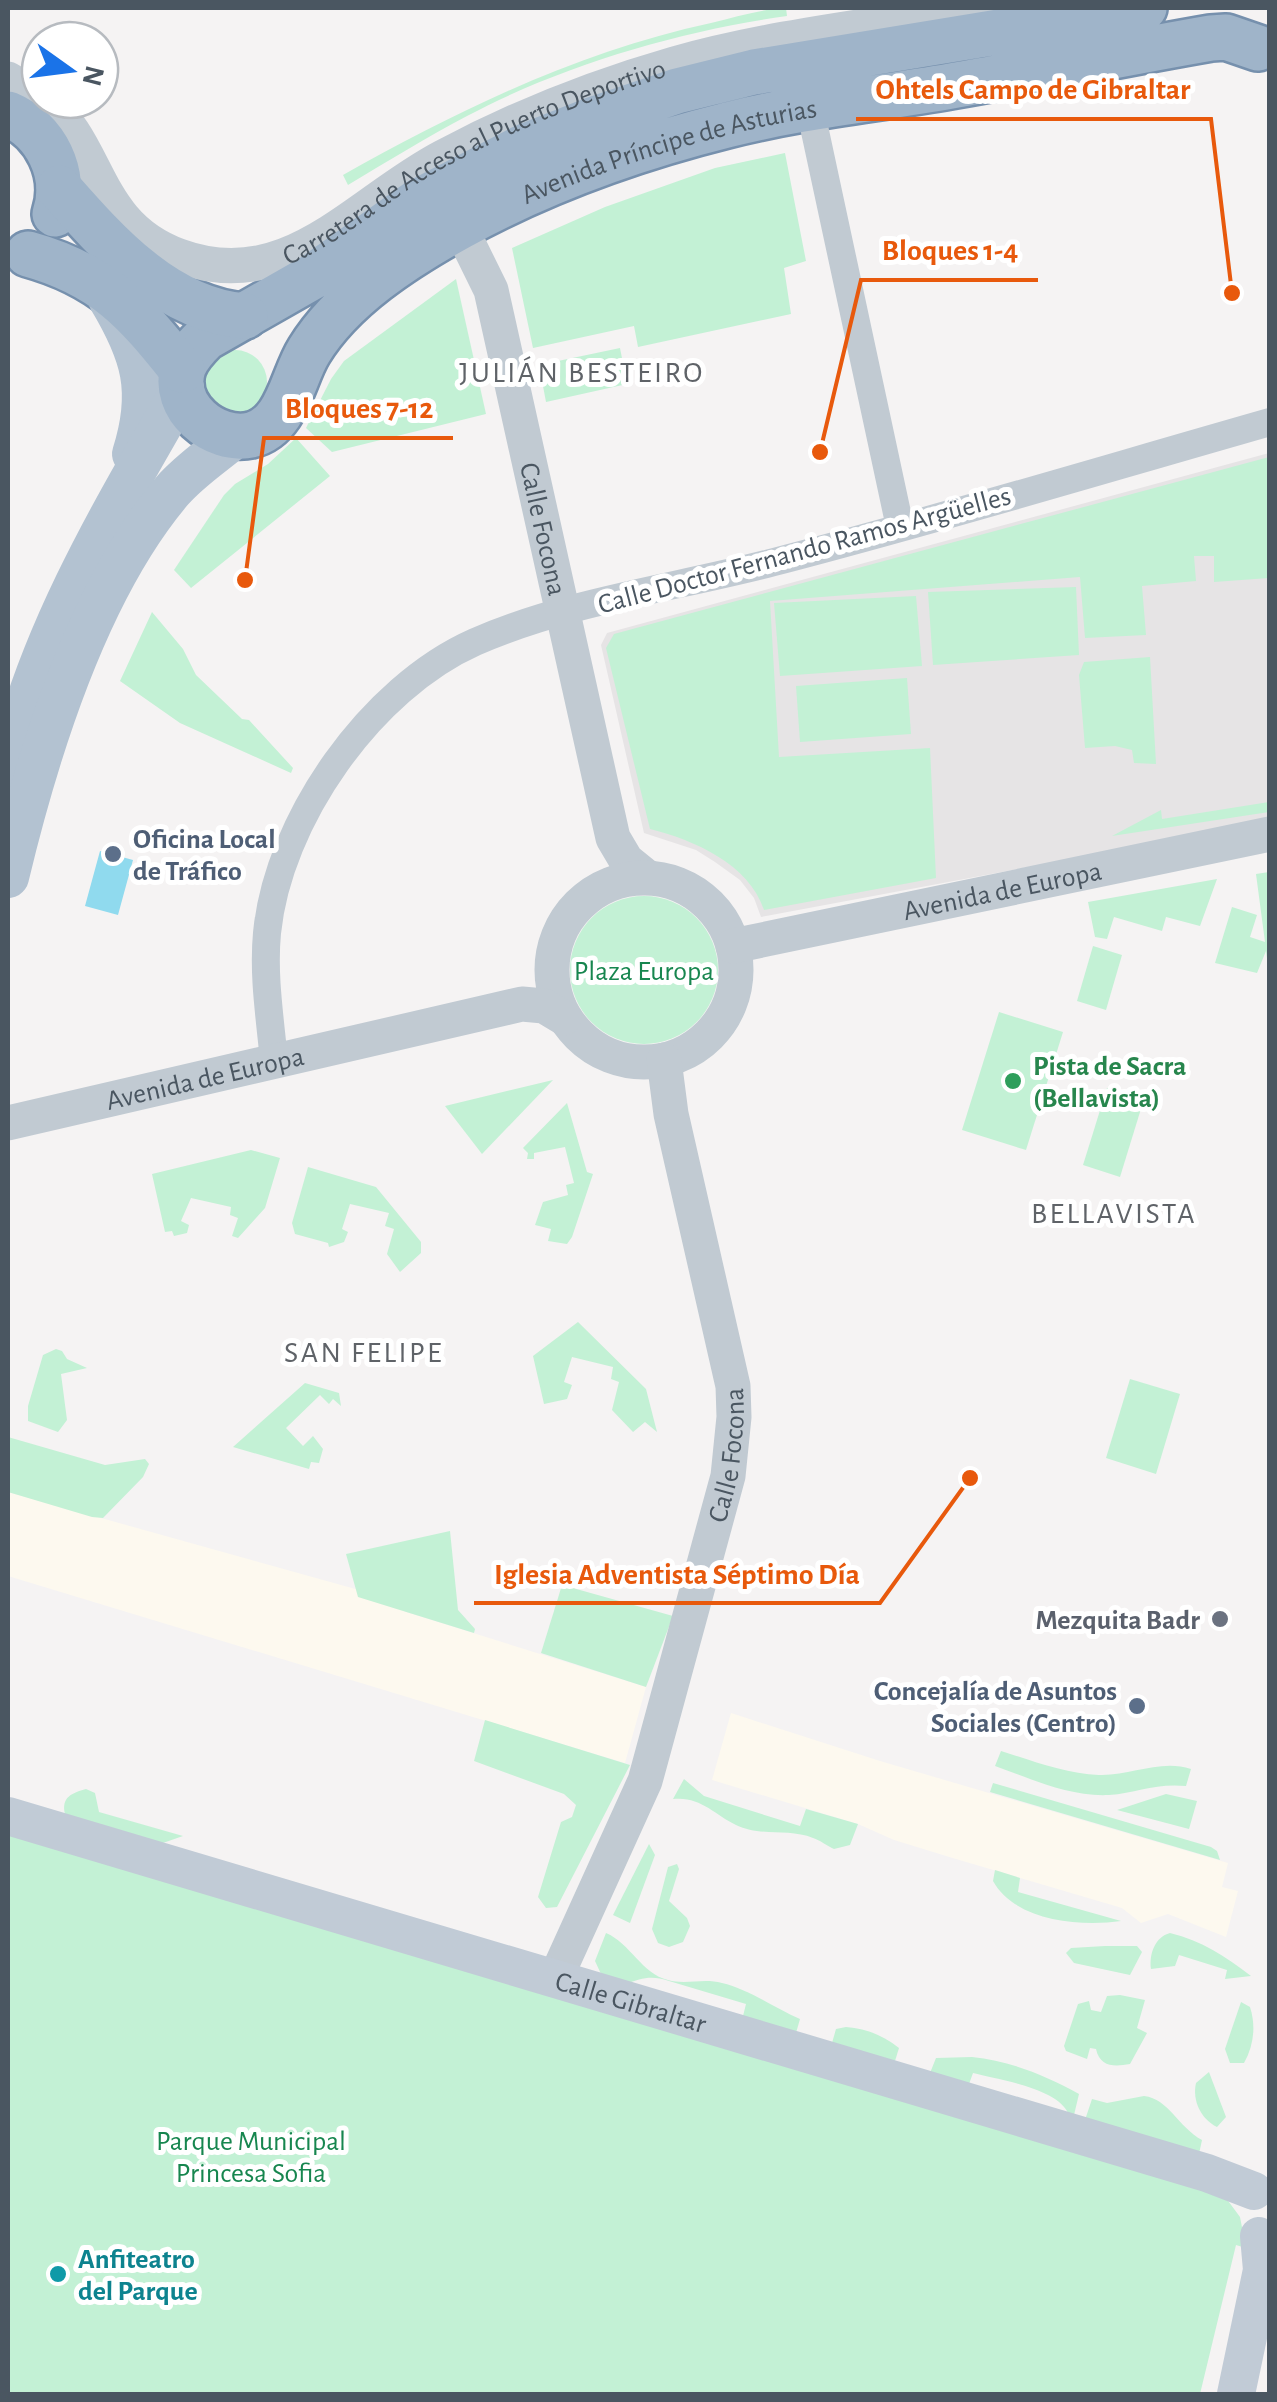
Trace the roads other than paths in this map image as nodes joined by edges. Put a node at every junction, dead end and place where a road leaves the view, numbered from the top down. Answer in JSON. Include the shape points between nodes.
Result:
{"nodes":[{"id":1,"x":980,"y":8,"type":"edge"},
{"id":2,"x":1144,"y":8,"type":"edge"},
{"id":3,"x":1238,"y":8,"type":"edge"},
{"id":4,"x":1264,"y":52,"type":"edge"},
{"id":5,"x":810,"y":108,"type":"junction"},
{"id":6,"x":8,"y":114,"type":"edge"},
{"id":7,"x":66,"y":120,"type":"edge"},
{"id":8,"x":59,"y":188,"type":"junction"},
{"id":9,"x":460,"y":227,"type":"junction"},
{"id":10,"x":18,"y":260,"type":"edge"},
{"id":11,"x":102,"y":286,"type":"junction"},
{"id":12,"x":245,"y":316,"type":"junction"},
{"id":13,"x":182,"y":379,"type":"junction"},
{"id":14,"x":1270,"y":422,"type":"edge"},
{"id":15,"x":236,"y":436,"type":"junction"},
{"id":16,"x":115,"y":508,"type":"junction"},
{"id":17,"x":900,"y":527,"type":"junction"},
{"id":18,"x":563,"y":612,"type":"junction"},
{"id":19,"x":8,"y":767,"type":"edge"},
{"id":20,"x":1270,"y":834,"type":"edge"},
{"id":21,"x":613,"y":838,"type":"junction"},
{"id":22,"x":8,"y":877,"type":"edge"},
{"id":23,"x":647,"y":877,"type":"junction"},
{"id":24,"x":599,"y":889,"type":"junction"},
{"id":25,"x":733,"y":946,"type":"junction"},
{"id":26,"x":551,"y":970,"type":"junction"},
{"id":27,"x":522,"y":1004,"type":"junction"},
{"id":28,"x":564,"y":1018,"type":"junction"},
{"id":29,"x":664,"y":1060,"type":"junction"},
{"id":30,"x":274,"y":1061,"type":"junction"},
{"id":31,"x":8,"y":1123,"type":"edge"},
{"id":32,"x":8,"y":1816,"type":"edge"},
{"id":33,"x":556,"y":1977,"type":"junction"},
{"id":34,"x":1262,"y":2179,"type":"edge"},
{"id":35,"x":1264,"y":2241,"type":"edge"},
{"id":36,"x":1236,"y":2394,"type":"edge"}],
"edges":[{"from":1,"to":7,"type":"street","name":"Carretera de Acceso al Puerto Deportivo","via":[[753,46],[581,94],[438,159],[292,254],[261,264],[218,266],[175,254],[136,232],[99,185]]},
{"from":2,"to":12,"type":"highway","name":"Avenida Príncipe de Asturias","via":[[754,72],[594,119],[523,146],[417,202]]},
{"from":3,"to":4,"type":"highway","via":[[1247,35]]},
{"from":4,"to":5,"type":"highway","name":"Avenida Príncipe de Asturias","via":[[1212,38]]},
{"from":5,"to":9,"type":"highway","name":"Avenida Príncipe de Asturias","via":[[728,124],[609,160]]},
{"from":5,"to":17,"type":"street"},
{"from":6,"to":8,"type":"highway","via":[[48,147]]},
{"from":8,"to":10,"type":"highway","via":[[51,224]]},
{"from":8,"to":12,"type":"highway","via":[[107,240],[176,296]]},
{"from":9,"to":15,"type":"highway","name":"Avenida Príncipe de Asturias","via":[[333,318],[308,351],[283,409],[261,431]]},
{"from":9,"to":18,"type":"street","name":"Calle Focona","via":[[490,290]]},
{"from":10,"to":11,"type":"highway","via":[[78,271]]},
{"from":11,"to":13,"type":"highway","via":[[129,308]]},
{"from":11,"to":16,"type":"main road","via":[[132,340],[144,384],[136,444]]},
{"from":12,"to":13,"type":"highway","name":"Avenida Príncipe de Asturias","via":[[205,338],[191,352]]},
{"from":13,"to":15,"type":"highway","via":[[200,422]]},
{"from":13,"to":16,"type":"main road","name":"Avenida Príncipe de Asturias"},
{"from":14,"to":17,"type":"street","name":"Calle Doctor Fernando Ramos Argüelles"},
{"from":15,"to":22,"type":"main road","name":"Avenida Príncipe de Asturias","via":[[173,490],[116,577],[58,709]]},
{"from":16,"to":19,"type":"main road","name":"Avenida Príncipe de Asturias","via":[[51,632]]},
{"from":17,"to":18,"type":"street","name":"Calle Doctor Fernando Ramos Argüelles"},
{"from":18,"to":21,"type":"street","name":"Calle Focona"},
{"from":18,"to":30,"type":"street","name":"Calle Doctor Fernando Ramos Argüelles","via":[[474,642],[422,674],[369,721],[318,787],[278,882],[268,930]]},
{"from":20,"to":25,"type":"street","name":"Avenida de Europa"},
{"from":21,"to":23,"type":"street","name":"Calle Focona"},
{"from":21,"to":24,"type":"street","name":"Calle Focona"},
{"from":23,"to":24,"type":"street"},
{"from":23,"to":25,"type":"street","via":[[702,897]]},
{"from":24,"to":26,"type":"street","via":[[565,921]]},
{"from":25,"to":29,"type":"street","via":[[736,971],[723,1018],[708,1037]]},
{"from":26,"to":27,"type":"street"},
{"from":26,"to":28,"type":"street"},
{"from":27,"to":28,"type":"street","via":[[544,1006]]},
{"from":27,"to":30,"type":"street","name":"Avenida de Europa"},
{"from":28,"to":29,"type":"street","via":[[605,1054],[641,1063]]},
{"from":29,"to":33,"type":"street","name":"Calle Focona","via":[[734,1402],[728,1476],[645,1781]]},
{"from":30,"to":31,"type":"street","name":"Avenida de Europa"},
{"from":32,"to":33,"type":"main road","name":"Calle Gibraltar"},
{"from":33,"to":34,"type":"main road","name":"Calle Gibraltar","via":[[1207,2173]]},
{"from":34,"to":35,"type":"main road","via":[[1253,2223]]},
{"from":35,"to":36,"type":"main road"}]}
